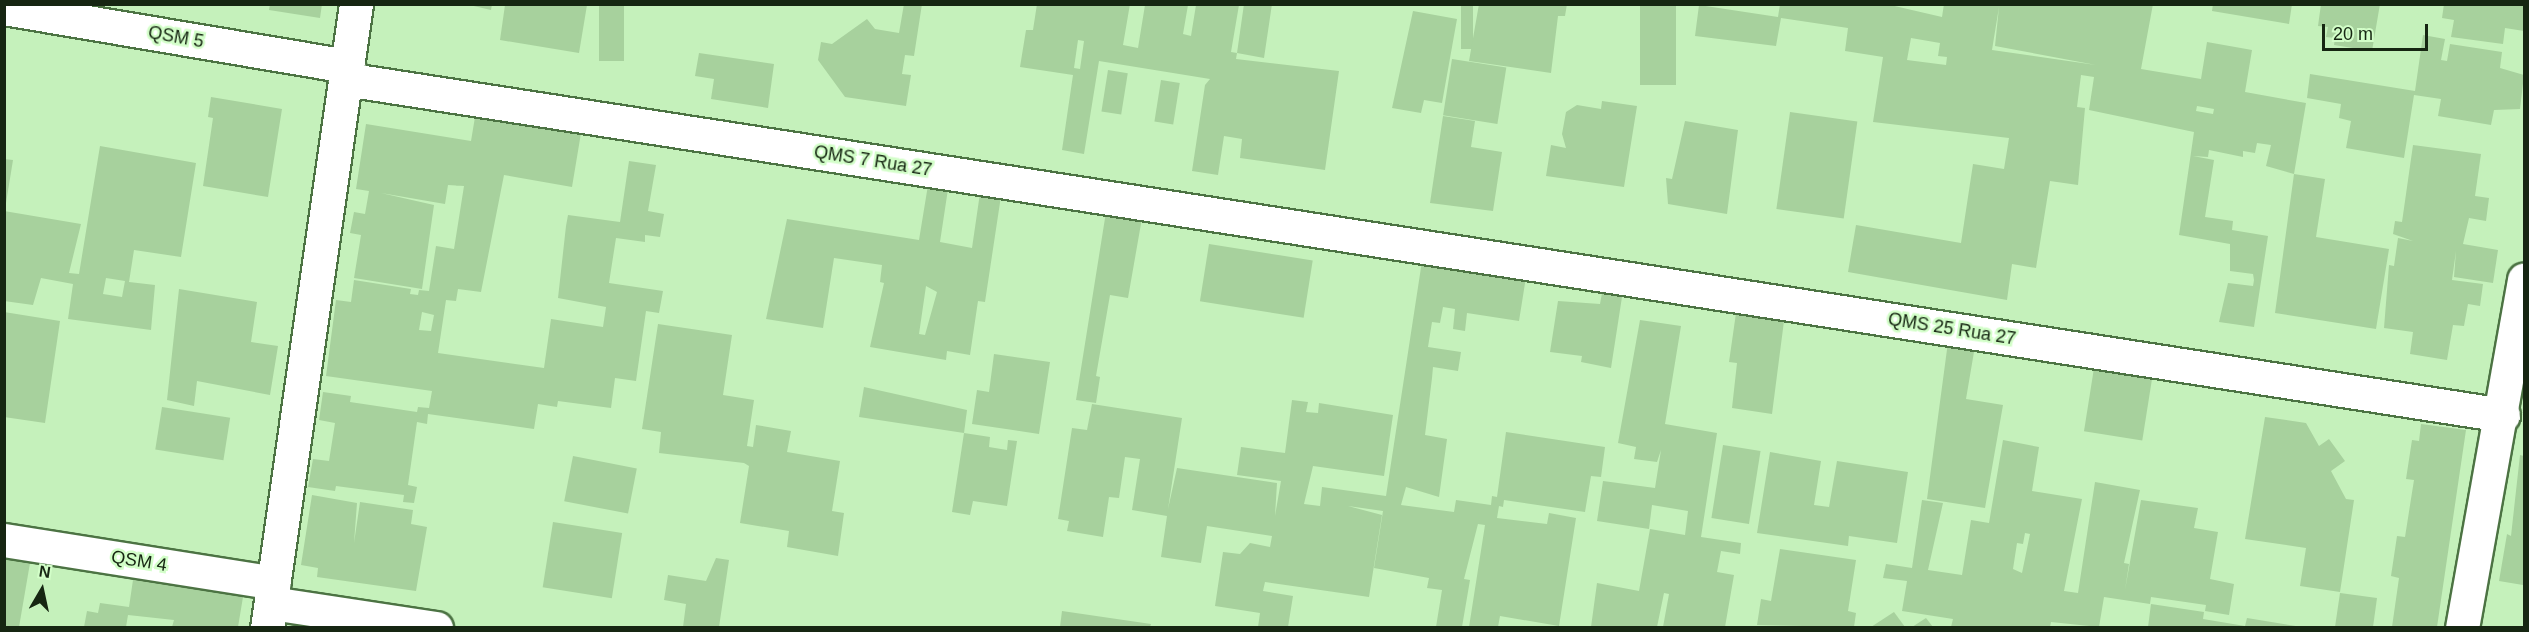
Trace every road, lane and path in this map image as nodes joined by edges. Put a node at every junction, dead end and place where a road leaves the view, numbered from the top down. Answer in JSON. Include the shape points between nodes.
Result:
{"nodes":[{"id":1,"x":356,"y":4,"type":"edge"},
{"id":2,"x":4,"y":8,"type":"edge"},
{"id":3,"x":347,"y":72,"type":"junction"},
{"id":4,"x":1401,"y":243,"type":"joint"},
{"id":5,"x":2524,"y":279,"type":"edge"},
{"id":6,"x":2503,"y":415,"type":"junction"},
{"id":7,"x":4,"y":540,"type":"edge"},
{"id":8,"x":271,"y":604,"type":"edge"},
{"id":9,"x":436,"y":627,"type":"edge"},
{"id":10,"x":2462,"y":627,"type":"edge"}],
"edges":[{"from":1,"to":3,"type":"street"},
{"from":2,"to":3,"type":"street","name":"QSM 5"},
{"from":3,"to":4,"type":"street","name":"QMS 7 Rua 27"},
{"from":3,"to":8,"type":"street"},
{"from":4,"to":6,"type":"street","name":"QMS 25 Rua 27"},
{"from":5,"to":6,"type":"street"},
{"from":6,"to":10,"type":"street"},
{"from":7,"to":8,"type":"street","name":"QSM 4"},
{"from":8,"to":9,"type":"street","name":"QSM 4"}]}
